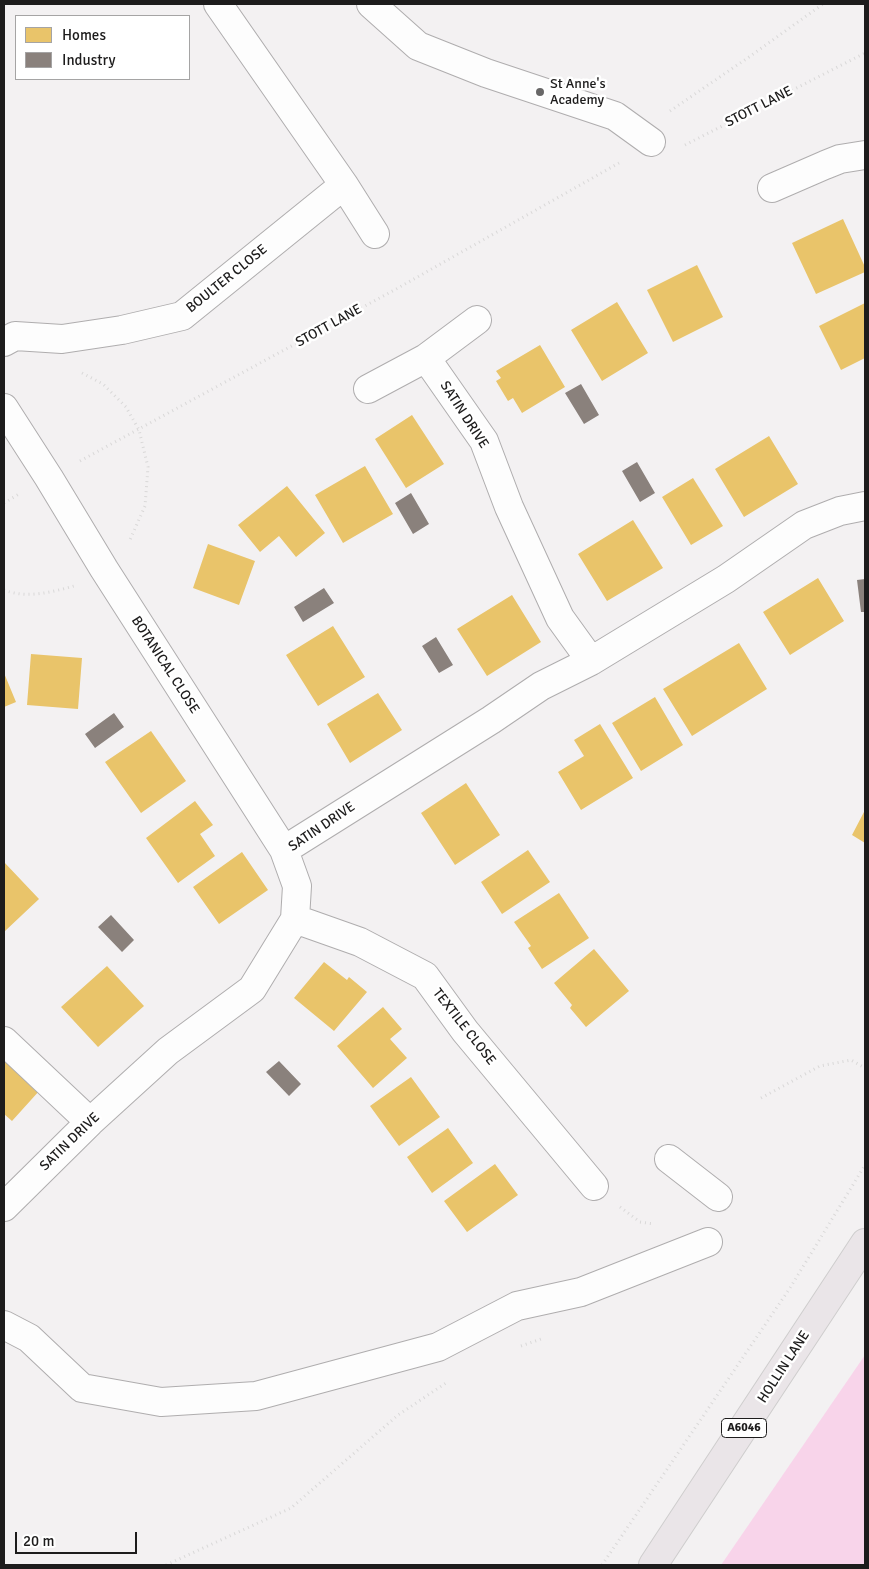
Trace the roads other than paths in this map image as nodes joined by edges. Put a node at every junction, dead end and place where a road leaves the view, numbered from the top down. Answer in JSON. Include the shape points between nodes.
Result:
{"nodes":[{"id":1,"x":218,"y":4,"type":"edge"},
{"id":2,"x":371,"y":4,"type":"edge"},
{"id":3,"x":651,"y":142,"type":"road end"},
{"id":4,"x":865,"y":155,"type":"edge"},
{"id":5,"x":344,"y":185,"type":"junction"},
{"id":6,"x":772,"y":188,"type":"dead end"},
{"id":7,"x":375,"y":234,"type":"dead end"},
{"id":8,"x":477,"y":320,"type":"dead end"},
{"id":9,"x":4,"y":342,"type":"edge"},
{"id":10,"x":426,"y":358,"type":"junction"},
{"id":11,"x":368,"y":389,"type":"dead end"},
{"id":12,"x":4,"y":408,"type":"edge"},
{"id":13,"x":865,"y":506,"type":"edge"},
{"id":14,"x":591,"y":661,"type":"junction"},
{"id":15,"x":284,"y":850,"type":"junction"},
{"id":16,"x":295,"y":919,"type":"junction"},
{"id":17,"x":4,"y":1041,"type":"edge"},
{"id":18,"x":90,"y":1122,"type":"junction"},
{"id":19,"x":668,"y":1159,"type":"dead end"},
{"id":20,"x":594,"y":1186,"type":"road end"},
{"id":21,"x":718,"y":1198,"type":"dead end"},
{"id":22,"x":4,"y":1207,"type":"edge"},
{"id":23,"x":708,"y":1242,"type":"dead end"},
{"id":24,"x":865,"y":1243,"type":"edge"},
{"id":25,"x":4,"y":1325,"type":"edge"},
{"id":26,"x":654,"y":1565,"type":"edge"}],
"edges":[{"from":1,"to":5,"type":"street"},
{"from":2,"to":3,"type":"street","via":[[418,46],[486,73],[615,116]]},
{"from":4,"to":6,"type":"street","via":[[825,164]]},
{"from":5,"to":7,"type":"street"},
{"from":5,"to":9,"type":"street","name":"BOULTER CLOSE","via":[[182,316],[122,330],[62,338],[15,336]]},
{"from":8,"to":10,"type":"street"},
{"from":10,"to":11,"type":"street"},
{"from":10,"to":14,"type":"street","name":"SATIN DRIVE","via":[[484,441],[509,507],[560,618]]},
{"from":12,"to":15,"type":"street","name":"BOTANICAL CLOSE"},
{"from":13,"to":14,"type":"street","name":"SATIN DRIVE","via":[[804,524],[726,579]]},
{"from":14,"to":15,"type":"street","name":"SATIN DRIVE","via":[[541,686]]},
{"from":15,"to":16,"type":"street","name":"SATIN DRIVE","via":[[298,886]]},
{"from":16,"to":18,"type":"street","name":"SATIN DRIVE","via":[[252,989],[168,1051]]},
{"from":16,"to":20,"type":"street","name":"TEXTILE CLOSE","via":[[360,942],[425,976],[465,1032]]},
{"from":17,"to":18,"type":"street"},
{"from":18,"to":22,"type":"street","name":"SATIN DRIVE"},
{"from":19,"to":21,"type":"street"},
{"from":23,"to":25,"type":"street","via":[[581,1292],[517,1306],[438,1347],[256,1396],[161,1402],[82,1388],[29,1338]]},
{"from":24,"to":26,"type":"main road","name":"HOLLIN LANE","number":"A6046"}]}
